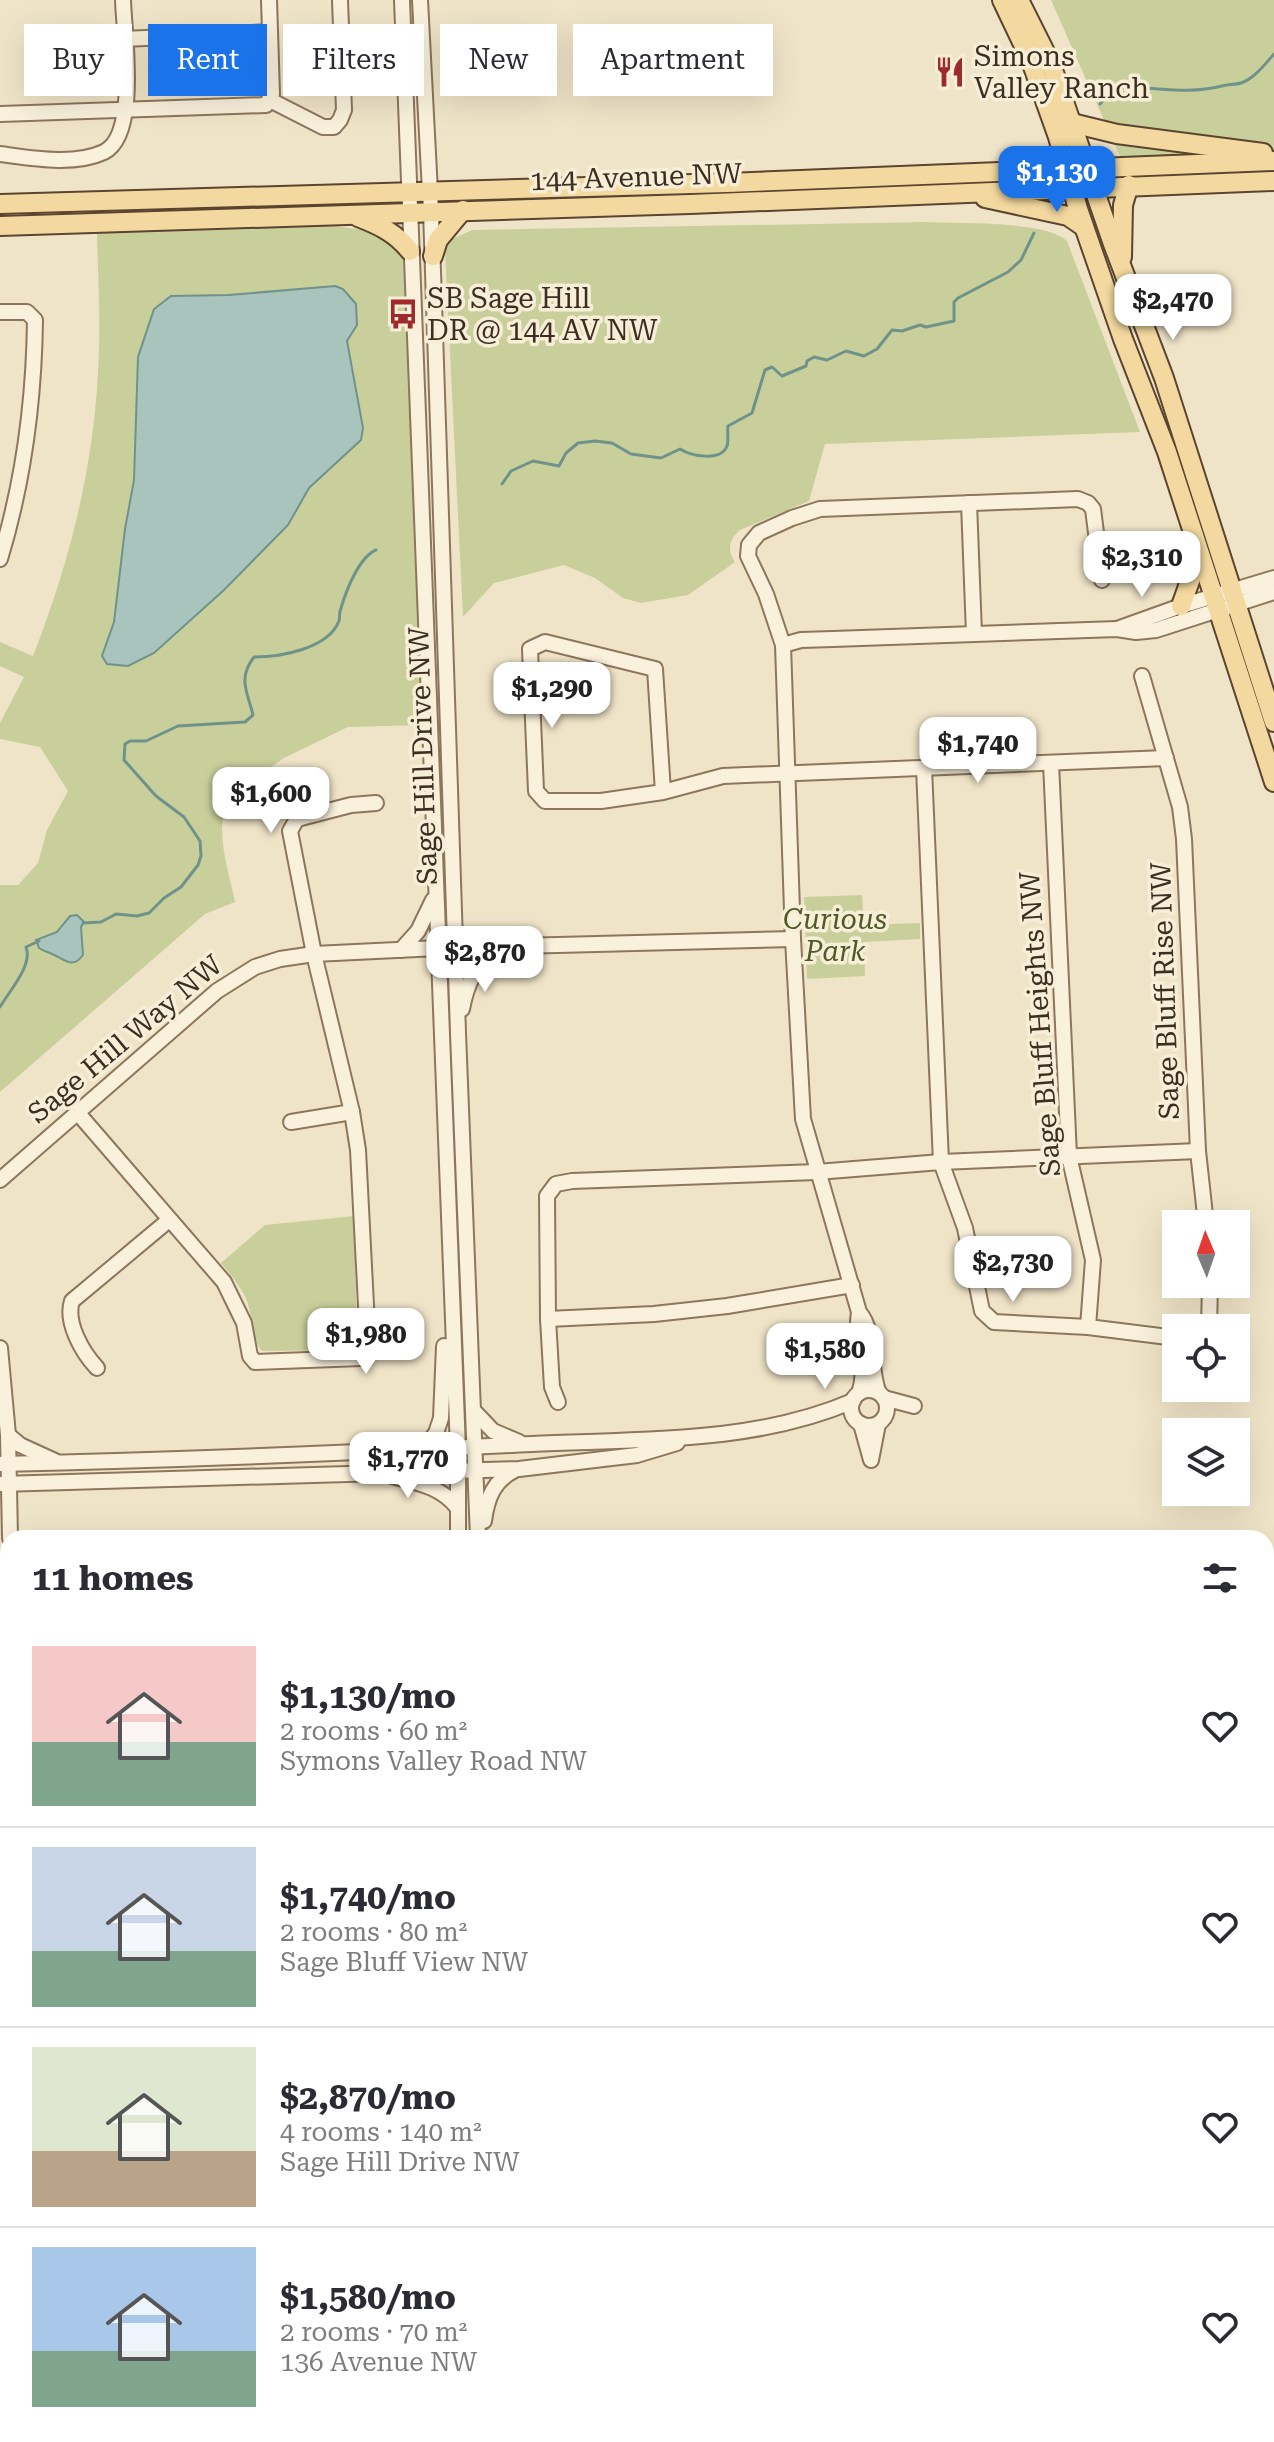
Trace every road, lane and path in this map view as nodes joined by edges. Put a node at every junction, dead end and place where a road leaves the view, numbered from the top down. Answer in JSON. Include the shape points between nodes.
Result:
{"nodes":[{"id":1,"x":123,"y":0,"type":"edge"},
{"id":2,"x":269,"y":0,"type":"edge"},
{"id":3,"x":340,"y":0,"type":"edge"},
{"id":4,"x":402,"y":0,"type":"edge"},
{"id":5,"x":420,"y":0,"type":"edge"},
{"id":6,"x":1002,"y":0,"type":"edge"},
{"id":7,"x":1019,"y":0,"type":"edge"},
{"id":8,"x":124,"y":24,"type":"edge"},
{"id":9,"x":270,"y":32,"type":"junction"},
{"id":10,"x":132,"y":39,"type":"edge"},
{"id":11,"x":126,"y":96,"type":"edge"},
{"id":12,"x":270,"y":100,"type":"junction"},
{"id":13,"x":127,"y":110,"type":"junction"},
{"id":14,"x":0,"y":114,"type":"edge"},
{"id":15,"x":1072,"y":123,"type":"junction"},
{"id":16,"x":0,"y":154,"type":"edge"},
{"id":17,"x":1274,"y":154,"type":"edge"},
{"id":18,"x":1274,"y":161,"type":"edge"},
{"id":19,"x":1080,"y":178,"type":"junction"},
{"id":20,"x":1274,"y":181,"type":"edge"},
{"id":21,"x":1129,"y":185,"type":"junction"},
{"id":22,"x":430,"y":190,"type":"junction"},
{"id":23,"x":408,"y":191,"type":"junction"},
{"id":24,"x":963,"y":192,"type":"junction"},
{"id":25,"x":0,"y":204,"type":"edge"},
{"id":26,"x":463,"y":210,"type":"junction"},
{"id":27,"x":431,"y":211,"type":"junction"},
{"id":28,"x":409,"y":212,"type":"junction"},
{"id":29,"x":352,"y":214,"type":"junction"},
{"id":30,"x":0,"y":226,"type":"edge"},
{"id":31,"x":1084,"y":227,"type":"junction"},
{"id":32,"x":410,"y":251,"type":"junction"},
{"id":33,"x":433,"y":256,"type":"junction"},
{"id":34,"x":1121,"y":264,"type":"junction"},
{"id":35,"x":0,"y":312,"type":"edge"},
{"id":36,"x":969,"y":503,"type":"junction"},
{"id":37,"x":1191,"y":526,"type":"junction"},
{"id":38,"x":0,"y":559,"type":"edge"},
{"id":39,"x":1274,"y":578,"type":"edge"},
{"id":40,"x":1102,"y":580,"type":"dead end"},
{"id":41,"x":1274,"y":592,"type":"edge"},
{"id":42,"x":1235,"y":597,"type":"junction"},
{"id":43,"x":1216,"y":603,"type":"junction"},
{"id":44,"x":1181,"y":606,"type":"junction"},
{"id":45,"x":1117,"y":629,"type":"junction"},
{"id":46,"x":974,"y":634,"type":"junction"},
{"id":47,"x":783,"y":645,"type":"junction"},
{"id":48,"x":1142,"y":676,"type":"dead end"},
{"id":49,"x":1274,"y":722,"type":"edge"},
{"id":50,"x":1166,"y":758,"type":"junction"},
{"id":51,"x":1051,"y":763,"type":"junction"},
{"id":52,"x":924,"y":768,"type":"junction"},
{"id":53,"x":789,"y":773,"type":"junction"},
{"id":54,"x":1274,"y":782,"type":"edge"},
{"id":55,"x":663,"y":792,"type":"junction"},
{"id":56,"x":376,"y":803,"type":"dead end"},
{"id":57,"x":435,"y":896,"type":"junction"},
{"id":58,"x":793,"y":939,"type":"junction"},
{"id":59,"x":494,"y":947,"type":"junction"},
{"id":60,"x":438,"y":948,"type":"junction"},
{"id":61,"x":455,"y":948,"type":"junction"},
{"id":62,"x":401,"y":950,"type":"junction"},
{"id":63,"x":314,"y":954,"type":"junction"},
{"id":64,"x":458,"y":1033,"type":"junction"},
{"id":65,"x":77,"y":1112,"type":"junction"},
{"id":66,"x":352,"y":1112,"type":"junction"},
{"id":67,"x":291,"y":1122,"type":"dead end"},
{"id":68,"x":1198,"y":1151,"type":"junction"},
{"id":69,"x":1069,"y":1156,"type":"junction"},
{"id":70,"x":941,"y":1162,"type":"junction"},
{"id":71,"x":817,"y":1172,"type":"junction"},
{"id":72,"x":0,"y":1180,"type":"edge"},
{"id":73,"x":1204,"y":1210,"type":"edge"},
{"id":74,"x":169,"y":1220,"type":"junction"},
{"id":75,"x":852,"y":1285,"type":"junction"},
{"id":76,"x":451,"y":1311,"type":"junction"},
{"id":77,"x":859,"y":1312,"type":"junction"},
{"id":78,"x":548,"y":1319,"type":"junction"},
{"id":79,"x":1088,"y":1327,"type":"junction"},
{"id":80,"x":1162,"y":1336,"type":"edge"},
{"id":81,"x":0,"y":1348,"type":"edge"},
{"id":82,"x":97,"y":1368,"type":"dead end"},
{"id":83,"x":882,"y":1396,"type":"junction"},
{"id":84,"x":856,"y":1397,"type":"junction"},
{"id":85,"x":558,"y":1402,"type":"dead end"},
{"id":86,"x":473,"y":1410,"type":"junction"},
{"id":87,"x":812,"y":1417,"type":"junction"},
{"id":88,"x":882,"y":1419,"type":"junction"},
{"id":89,"x":859,"y":1422,"type":"junction"},
{"id":90,"x":8,"y":1435,"type":"junction"},
{"id":91,"x":693,"y":1438,"type":"junction"},
{"id":92,"x":527,"y":1444,"type":"junction"},
{"id":93,"x":475,"y":1448,"type":"junction"},
{"id":94,"x":458,"y":1449,"type":"junction"},
{"id":95,"x":423,"y":1450,"type":"junction"},
{"id":96,"x":59,"y":1463,"type":"junction"},
{"id":97,"x":4,"y":1464,"type":"edge"},
{"id":98,"x":476,"y":1469,"type":"junction"},
{"id":99,"x":519,"y":1469,"type":"junction"},
{"id":100,"x":457,"y":1470,"type":"junction"},
{"id":101,"x":372,"y":1472,"type":"junction"},
{"id":102,"x":4,"y":1484,"type":"edge"},
{"id":103,"x":457,"y":1507,"type":"junction"},
{"id":104,"x":9,"y":1530,"type":"edge"},
{"id":105,"x":458,"y":1530,"type":"edge"},
{"id":106,"x":480,"y":1530,"type":"edge"},
{"id":107,"x":481,"y":1530,"type":"edge"}],
"edges":[{"from":1,"to":8,"type":"street"},
{"from":2,"to":9,"type":"street"},
{"from":3,"to":12,"type":"street","via":[[340,120],[334,127],[323,127]]},
{"from":4,"to":23,"type":"street","name":"Sage Hill Drive NW"},
{"from":5,"to":22,"type":"street","name":"Sage Hill Drive NW"},
{"from":6,"to":19,"type":"main road"},
{"from":7,"to":15,"type":"main road","via":[[1040,38]]},
{"from":9,"to":10,"type":"street"},
{"from":9,"to":12,"type":"street"},
{"from":11,"to":13,"type":"street"},
{"from":12,"to":13,"type":"street","via":[[263,105]]},
{"from":13,"to":14,"type":"street"},
{"from":13,"to":16,"type":"street","via":[[117,141],[104,152],[76,158]]},
{"from":15,"to":17,"type":"main road","via":[[1117,134]]},
{"from":15,"to":19,"type":"main road"},
{"from":18,"to":19,"type":"main road","name":"144 Avenue NW"},
{"from":19,"to":21,"type":"main road","name":"144 Avenue NW"},
{"from":19,"to":22,"type":"main road","name":"144 Avenue NW"},
{"from":19,"to":24,"type":"main road","name":"144 Avenue NW"},
{"from":19,"to":31,"type":"main road"},
{"from":19,"to":34,"type":"main road"},
{"from":20,"to":21,"type":"main road","name":"144 Avenue NW"},
{"from":21,"to":34,"type":"main road"},
{"from":22,"to":23,"type":"main road","name":"144 Avenue NW"},
{"from":22,"to":27,"type":"street","name":"Sage Hill Drive NW"},
{"from":23,"to":25,"type":"main road","name":"144 Avenue NW"},
{"from":23,"to":28,"type":"street","name":"Sage Hill Drive NW"},
{"from":24,"to":26,"type":"main road","name":"144 Avenue NW"},
{"from":24,"to":31,"type":"main road","via":[[1068,216]]},
{"from":26,"to":27,"type":"main road","name":"144 Avenue NW"},
{"from":26,"to":33,"type":"main road","via":[[438,240]]},
{"from":27,"to":28,"type":"main road","name":"144 Avenue NW"},
{"from":27,"to":33,"type":"street","name":"Sage Hill Drive NW"},
{"from":28,"to":29,"type":"main road","name":"144 Avenue NW"},
{"from":28,"to":32,"type":"street","name":"Sage Hill Drive NW"},
{"from":29,"to":30,"type":"main road","name":"144 Avenue NW"},
{"from":29,"to":32,"type":"main road","via":[[381,225]]},
{"from":31,"to":37,"type":"main road"},
{"from":32,"to":57,"type":"street","name":"Sage Hill Drive NW"},
{"from":33,"to":61,"type":"street","name":"Sage Hill Drive NW"},
{"from":34,"to":42,"type":"main road"},
{"from":35,"to":38,"type":"street","via":[[27,312],[35,320],[29,434]]},
{"from":36,"to":40,"type":"street","via":[[1088,503]]},
{"from":36,"to":46,"type":"street"},
{"from":36,"to":47,"type":"street","via":[[820,509],[759,533],[748,556]]},
{"from":37,"to":43,"type":"main road"},
{"from":37,"to":44,"type":"main road","via":[[1191,578]]},
{"from":39,"to":42,"type":"street"},
{"from":41,"to":42,"type":"street"},
{"from":42,"to":43,"type":"street"},
{"from":42,"to":49,"type":"main road"},
{"from":43,"to":44,"type":"street"},
{"from":43,"to":45,"type":"street","via":[[1146,632]]},
{"from":43,"to":54,"type":"main road"},
{"from":44,"to":45,"type":"street"},
{"from":45,"to":46,"type":"street"},
{"from":46,"to":47,"type":"street"},
{"from":47,"to":53,"type":"street"},
{"from":48,"to":50,"type":"street","name":"Sage Bluff Rise NW"},
{"from":50,"to":51,"type":"street"},
{"from":50,"to":68,"type":"street","name":"Sage Bluff Rise NW","via":[[1184,839]]},
{"from":51,"to":52,"type":"street"},
{"from":51,"to":69,"type":"street","name":"Sage Bluff Heights NW"},
{"from":52,"to":53,"type":"street"},
{"from":52,"to":70,"type":"street"},
{"from":53,"to":55,"type":"street","via":[[723,776]]},
{"from":53,"to":58,"type":"street"},
{"from":55,"to":55,"type":"street","via":[[601,801],[545,801],[536,791],[530,649],[545,642],[655,669]]},
{"from":56,"to":63,"type":"street","via":[[297,819],[290,831]]},
{"from":57,"to":60,"type":"street","name":"Sage Hill Drive NW"},
{"from":57,"to":62,"type":"street","via":[[418,931]]},
{"from":58,"to":59,"type":"street","name":"Sage Hill Way NW"},
{"from":58,"to":71,"type":"street","via":[[803,1119]]},
{"from":59,"to":61,"type":"street","name":"Sage Hill Way NW"},
{"from":59,"to":64,"type":"street","via":[[469,980]]},
{"from":60,"to":61,"type":"street","name":"Sage Hill Way NW"},
{"from":60,"to":62,"type":"street","name":"Sage Hill Way NW"},
{"from":60,"to":76,"type":"street","name":"Sage Hill Drive NW"},
{"from":61,"to":64,"type":"street","name":"Sage Hill Drive NW"},
{"from":62,"to":63,"type":"street","name":"Sage Hill Way NW"},
{"from":63,"to":65,"type":"street","name":"Sage Hill Way NW","via":[[280,959],[239,976]]},
{"from":63,"to":66,"type":"street"},
{"from":64,"to":86,"type":"street","name":"Sage Hill Drive NW"},
{"from":65,"to":72,"type":"street","name":"Sage Hill Way NW"},
{"from":65,"to":74,"type":"street"},
{"from":66,"to":67,"type":"street"},
{"from":66,"to":74,"type":"street","via":[[368,1344],[361,1358],[255,1362],[231,1293]]},
{"from":68,"to":69,"type":"street"},
{"from":68,"to":73,"type":"street","name":"Sage Bluff Rise NW"},
{"from":69,"to":70,"type":"street"},
{"from":69,"to":79,"type":"street","name":"Sage Bluff Heights NW","via":[[1093,1260]]},
{"from":70,"to":71,"type":"street"},
{"from":70,"to":79,"type":"street","via":[[965,1228],[982,1311],[994,1322]]},
{"from":71,"to":75,"type":"street"},
{"from":71,"to":78,"type":"street","via":[[556,1184],[547,1196]]},
{"from":74,"to":82,"type":"street","via":[[72,1301],[69,1311],[84,1354]]},
{"from":75,"to":77,"type":"street"},
{"from":75,"to":78,"type":"street","via":[[668,1312]]},
{"from":76,"to":94,"type":"street","name":"Sage Hill Drive NW"},
{"from":76,"to":95,"type":"street","via":[[441,1418]]},
{"from":77,"to":83,"type":"street"},
{"from":77,"to":84,"type":"street","via":[[863,1375]]},
{"from":78,"to":85,"type":"street","via":[[552,1387]]},
{"from":79,"to":80,"type":"street"},
{"from":81,"to":90,"type":"street"},
{"from":83,"to":84,"type":"street","via":[[869,1390]]},
{"from":83,"to":88,"type":"street"},
{"from":83,"to":88,"type":"street","via":[[914,1406]]},
{"from":84,"to":87,"type":"street"},
{"from":84,"to":89,"type":"street","via":[[852,1411]]},
{"from":86,"to":92,"type":"street","via":[[493,1431]]},
{"from":86,"to":93,"type":"street","name":"Sage Hill Drive NW"},
{"from":87,"to":89,"type":"street"},
{"from":87,"to":91,"type":"street"},
{"from":88,"to":89,"type":"street"},
{"from":88,"to":89,"type":"street","via":[[871,1460]]},
{"from":90,"to":96,"type":"street"},
{"from":90,"to":97,"type":"street"},
{"from":91,"to":92,"type":"street"},
{"from":91,"to":99,"type":"street","via":[[637,1455]]},
{"from":92,"to":93,"type":"street"},
{"from":93,"to":94,"type":"street"},
{"from":93,"to":98,"type":"street","name":"Sage Hill Drive NW"},
{"from":94,"to":95,"type":"street"},
{"from":94,"to":100,"type":"street","name":"Sage Hill Drive NW"},
{"from":95,"to":96,"type":"street"},
{"from":96,"to":97,"type":"street"},
{"from":97,"to":102,"type":"street"},
{"from":98,"to":99,"type":"street"},
{"from":98,"to":100,"type":"street"},
{"from":98,"to":106,"type":"street","name":"Sage Hill Drive NW"},
{"from":99,"to":107,"type":"street","via":[[490,1494]]},
{"from":100,"to":101,"type":"street"},
{"from":100,"to":103,"type":"street","name":"Sage Hill Drive NW"},
{"from":101,"to":102,"type":"street"},
{"from":101,"to":103,"type":"street","via":[[433,1487]]},
{"from":102,"to":104,"type":"street"},
{"from":103,"to":105,"type":"street","name":"Sage Hill Drive NW"}]}
